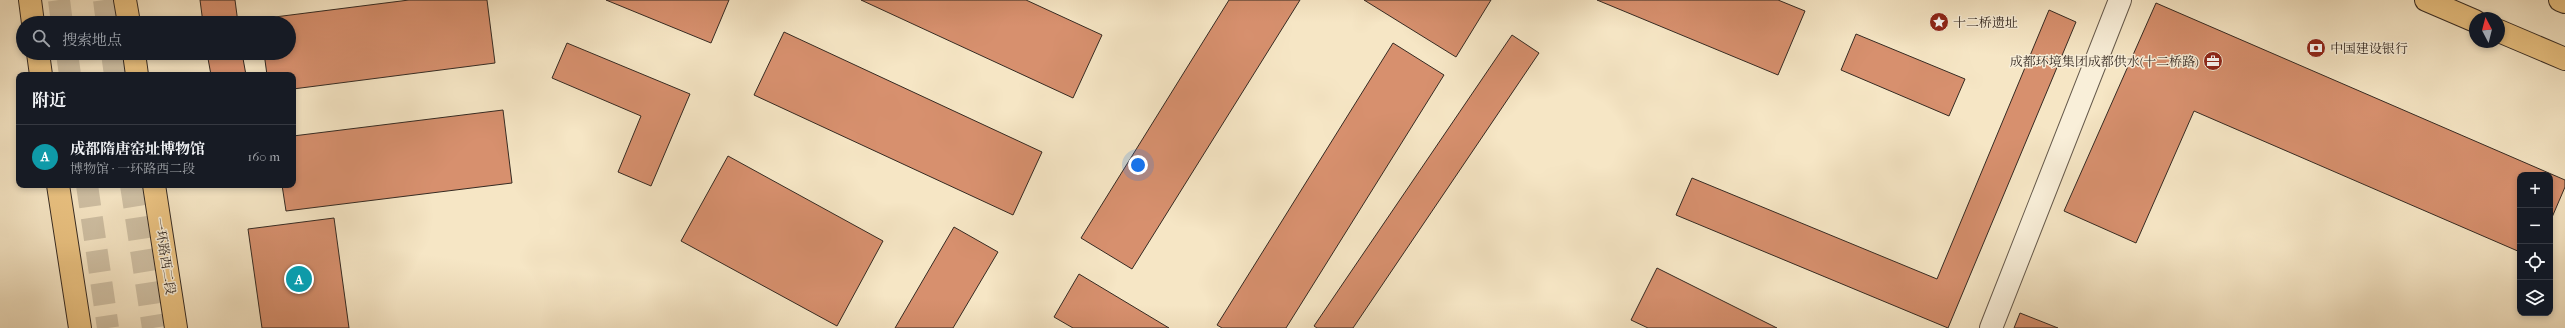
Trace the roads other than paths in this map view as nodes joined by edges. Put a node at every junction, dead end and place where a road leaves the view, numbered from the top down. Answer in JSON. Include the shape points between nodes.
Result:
{"nodes":[{"id":1,"x":30,"y":0,"type":"edge"},
{"id":2,"x":126,"y":0,"type":"edge"},
{"id":3,"x":2120,"y":0,"type":"edge"},
{"id":4,"x":2426,"y":0,"type":"edge"},
{"id":5,"x":2560,"y":0,"type":"edge"},
{"id":6,"x":2565,"y":2,"type":"edge"},
{"id":7,"x":32,"y":16,"type":"edge"},
{"id":8,"x":128,"y":16,"type":"edge"},
{"id":9,"x":2469,"y":18,"type":"edge"},
{"id":10,"x":2505,"y":34,"type":"edge"},
{"id":11,"x":2565,"y":59,"type":"edge"},
{"id":12,"x":39,"y":60,"type":"edge"},
{"id":13,"x":135,"y":60,"type":"edge"},
{"id":14,"x":41,"y":72,"type":"edge"},
{"id":15,"x":137,"y":72,"type":"edge"},
{"id":16,"x":58,"y":188,"type":"edge"},
{"id":17,"x":154,"y":188,"type":"edge"},
{"id":18,"x":80,"y":328,"type":"edge"},
{"id":19,"x":176,"y":328,"type":"edge"},
{"id":20,"x":1991,"y":328,"type":"edge"}],
"edges":[{"from":1,"to":7,"type":"main road"},
{"from":2,"to":8,"type":"main road"},
{"from":3,"to":20,"type":"street"},
{"from":4,"to":9,"type":"main road"},
{"from":5,"to":6,"type":"main road"},
{"from":10,"to":11,"type":"main road"},
{"from":12,"to":14,"type":"main road"},
{"from":13,"to":15,"type":"main road"},
{"from":16,"to":18,"type":"main road"},
{"from":17,"to":19,"type":"main road","name":"一环路西二段"}]}
